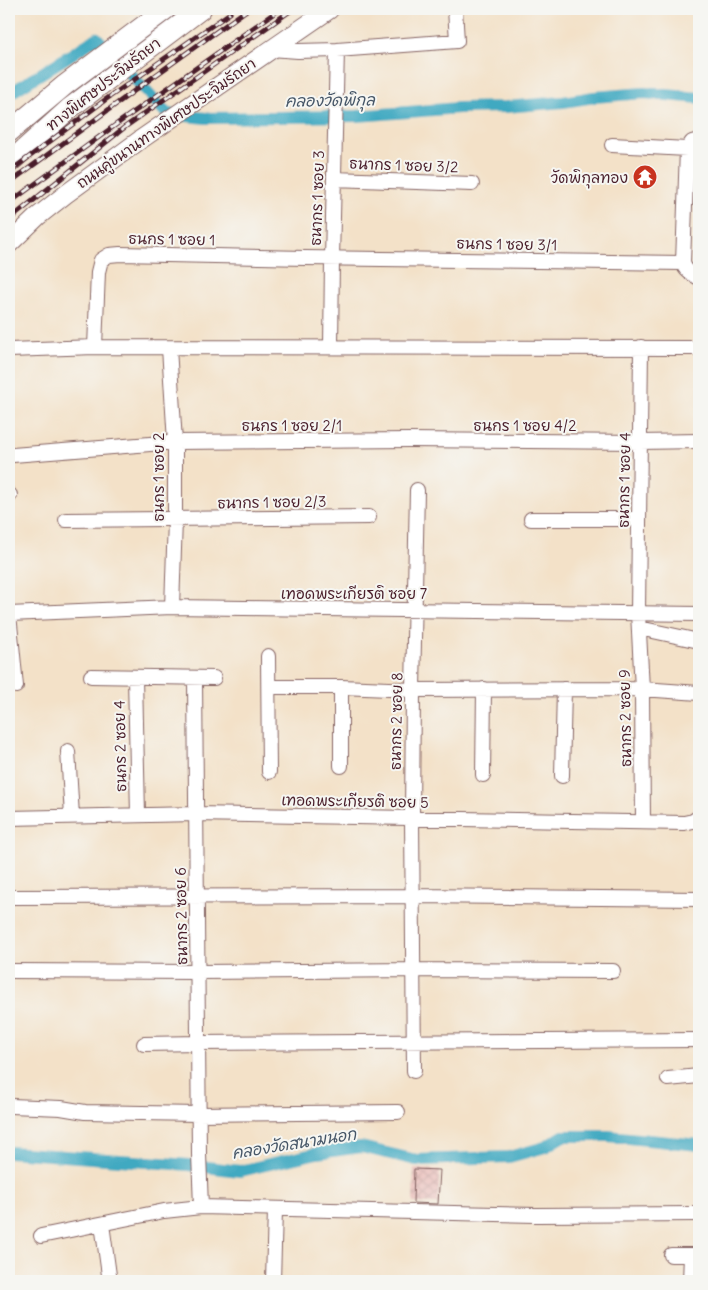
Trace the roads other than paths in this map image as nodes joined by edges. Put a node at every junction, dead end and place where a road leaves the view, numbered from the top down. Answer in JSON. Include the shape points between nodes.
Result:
{"nodes":[{"id":1,"x":150,"y":9,"type":"edge"},
{"id":2,"x":166,"y":9,"type":"edge"},
{"id":3,"x":201,"y":9,"type":"edge"},
{"id":4,"x":330,"y":9,"type":"edge"},
{"id":5,"x":455,"y":9,"type":"edge"},
{"id":6,"x":271,"y":49,"type":"junction"},
{"id":7,"x":337,"y":50,"type":"junction"},
{"id":8,"x":9,"y":121,"type":"edge"},
{"id":9,"x":9,"y":132,"type":"edge"},
{"id":10,"x":699,"y":140,"type":"edge"},
{"id":11,"x":612,"y":145,"type":"dead end"},
{"id":12,"x":687,"y":149,"type":"junction"},
{"id":13,"x":9,"y":163,"type":"edge"},
{"id":14,"x":334,"y":179,"type":"junction"},
{"id":15,"x":472,"y":184,"type":"dead end"},
{"id":16,"x":9,"y":244,"type":"edge"},
{"id":17,"x":332,"y":258,"type":"junction"},
{"id":18,"x":683,"y":263,"type":"junction"},
{"id":19,"x":699,"y":278,"type":"edge"},
{"id":20,"x":95,"y":347,"type":"junction"},
{"id":21,"x":331,"y":347,"type":"junction"},
{"id":22,"x":169,"y":348,"type":"junction"},
{"id":23,"x":641,"y":348,"type":"junction"},
{"id":24,"x":699,"y":348,"type":"edge"},
{"id":25,"x":9,"y":350,"type":"edge"},
{"id":26,"x":409,"y":440,"type":"joint"},
{"id":27,"x":699,"y":441,"type":"edge"},
{"id":28,"x":175,"y":442,"type":"junction"},
{"id":29,"x":640,"y":442,"type":"junction"},
{"id":30,"x":13,"y":455,"type":"dead end"},
{"id":31,"x":417,"y":490,"type":"dead end"},
{"id":32,"x":369,"y":517,"type":"dead end"},
{"id":33,"x":531,"y":519,"type":"dead end"},
{"id":34,"x":639,"y":519,"type":"junction"},
{"id":35,"x":66,"y":520,"type":"dead end"},
{"id":36,"x":175,"y":520,"type":"junction"},
{"id":37,"x":172,"y":607,"type":"junction"},
{"id":38,"x":414,"y":609,"type":"junction"},
{"id":39,"x":638,"y":613,"type":"junction"},
{"id":40,"x":9,"y":614,"type":"edge"},
{"id":41,"x":699,"y":614,"type":"edge"},
{"id":42,"x":639,"y":628,"type":"junction"},
{"id":43,"x":699,"y":641,"type":"edge"},
{"id":44,"x":268,"y":656,"type":"dead end"},
{"id":45,"x":92,"y":676,"type":"dead end"},
{"id":46,"x":135,"y":677,"type":"junction"},
{"id":47,"x":195,"y":678,"type":"junction"},
{"id":48,"x":214,"y":678,"type":"dead end"},
{"id":49,"x":16,"y":686,"type":"dead end"},
{"id":50,"x":269,"y":687,"type":"junction"},
{"id":51,"x":341,"y":687,"type":"junction"},
{"id":52,"x":484,"y":689,"type":"junction"},
{"id":53,"x":564,"y":689,"type":"junction"},
{"id":54,"x":642,"y":689,"type":"junction"},
{"id":55,"x":413,"y":690,"type":"junction"},
{"id":56,"x":699,"y":692,"type":"edge"},
{"id":57,"x":68,"y":752,"type":"dead end"},
{"id":58,"x":341,"y":766,"type":"dead end"},
{"id":59,"x":269,"y":772,"type":"dead end"},
{"id":60,"x":483,"y":776,"type":"dead end"},
{"id":61,"x":562,"y":776,"type":"dead end"},
{"id":62,"x":196,"y":814,"type":"junction"},
{"id":63,"x":138,"y":815,"type":"junction"},
{"id":64,"x":72,"y":816,"type":"junction"},
{"id":65,"x":699,"y":817,"type":"edge"},
{"id":66,"x":9,"y":818,"type":"edge"},
{"id":67,"x":412,"y":818,"type":"junction"},
{"id":68,"x":643,"y":822,"type":"junction"},
{"id":69,"x":9,"y":896,"type":"edge"},
{"id":70,"x":197,"y":896,"type":"junction"},
{"id":71,"x":412,"y":896,"type":"junction"},
{"id":72,"x":699,"y":899,"type":"edge"},
{"id":73,"x":414,"y":970,"type":"junction"},
{"id":74,"x":9,"y":971,"type":"edge"},
{"id":75,"x":198,"y":972,"type":"junction"},
{"id":76,"x":613,"y":972,"type":"dead end"},
{"id":77,"x":699,"y":1040,"type":"edge"},
{"id":78,"x":414,"y":1042,"type":"junction"},
{"id":79,"x":198,"y":1043,"type":"junction"},
{"id":80,"x":144,"y":1044,"type":"dead end"},
{"id":81,"x":414,"y":1071,"type":"dead end"},
{"id":82,"x":699,"y":1076,"type":"edge"},
{"id":83,"x":668,"y":1079,"type":"dead end"},
{"id":84,"x":11,"y":1106,"type":"dead end"},
{"id":85,"x":398,"y":1112,"type":"dead end"},
{"id":86,"x":198,"y":1114,"type":"junction"},
{"id":87,"x":201,"y":1207,"type":"junction"},
{"id":88,"x":275,"y":1210,"type":"junction"},
{"id":89,"x":699,"y":1214,"type":"edge"},
{"id":90,"x":102,"y":1224,"type":"junction"},
{"id":91,"x":41,"y":1236,"type":"dead end"},
{"id":92,"x":671,"y":1255,"type":"dead end"},
{"id":93,"x":695,"y":1255,"type":"edge"},
{"id":94,"x":109,"y":1275,"type":"dead end"},
{"id":95,"x":274,"y":1281,"type":"edge"},
{"id":96,"x":690,"y":1281,"type":"edge"}],
"edges":[{"from":1,"to":8,"type":"main road"},
{"from":2,"to":9,"type":"highway","name":"ทางพิเศษประจิมรัถยา"},
{"from":3,"to":13,"type":"highway","name":"ทางพิเศษประจิมรัถยา","via":[[70,108]]},
{"from":4,"to":6,"type":"main road","name":"ถนนคู่ขนานทางพิเศษประจิมรัถยา"},
{"from":5,"to":7,"type":"street","via":[[457,41]]},
{"from":6,"to":7,"type":"street"},
{"from":6,"to":16,"type":"main road","name":"ถนนคู่ขนานทางพิเศษประจิมรัถยา","via":[[66,194]]},
{"from":7,"to":14,"type":"street","name":"ธนากร 1 ซอย 3"},
{"from":10,"to":12,"type":"street","via":[[692,142]]},
{"from":11,"to":12,"type":"street"},
{"from":12,"to":18,"type":"street"},
{"from":14,"to":15,"type":"street","name":"ธนากร 1 ซอย 3/2"},
{"from":14,"to":17,"type":"street","name":"ธนากร 1 ซอย 3"},
{"from":17,"to":18,"type":"street","name":"ธนกร 1 ซอย 3/1"},
{"from":17,"to":20,"type":"street","name":"ธนกร 1 ซอย 1","via":[[109,255],[101,260],[98,272]]},
{"from":17,"to":21,"type":"street","name":"ธนากร 1 ซอย 3"},
{"from":18,"to":19,"type":"street"},
{"from":20,"to":22,"type":"street"},
{"from":20,"to":25,"type":"street"},
{"from":21,"to":22,"type":"street"},
{"from":21,"to":23,"type":"street"},
{"from":22,"to":28,"type":"street","name":"ธนกร 1 ซอย 2"},
{"from":23,"to":24,"type":"street"},
{"from":23,"to":29,"type":"street","name":"ธนากร 1 ซอย 4"},
{"from":26,"to":28,"type":"street","name":"ธนกร 1 ซอย 2/1"},
{"from":26,"to":29,"type":"street","name":"ธนกร 1 ซอย 4/2"},
{"from":27,"to":29,"type":"street","name":"ธนกร 1 ซอย 4/2"},
{"from":28,"to":30,"type":"street","name":"ธนกร 1 ซอย 2/1"},
{"from":28,"to":36,"type":"street","name":"ธนกร 1 ซอย 2"},
{"from":29,"to":34,"type":"street","name":"ธนากร 1 ซอย 4"},
{"from":31,"to":38,"type":"street","name":"ธนากร 2 ซอย 8"},
{"from":32,"to":36,"type":"street","name":"ธนากร 1 ซอย 2/3"},
{"from":33,"to":34,"type":"street"},
{"from":34,"to":39,"type":"street","name":"ธนากร 1 ซอย 4"},
{"from":35,"to":36,"type":"street","name":"ธนากร 1 ซอย 2/3"},
{"from":36,"to":37,"type":"street","name":"ธนกร 1 ซอย 2"},
{"from":37,"to":38,"type":"street","name":"เทอดพระเกียรติ ซอย 7"},
{"from":37,"to":40,"type":"street","name":"เทอดพระเกียรติ ซอย 7"},
{"from":38,"to":39,"type":"street","name":"เทอดพระเกียรติ ซอย 7"},
{"from":38,"to":55,"type":"street","name":"ธนากร 2 ซอย 8"},
{"from":39,"to":41,"type":"street","name":"เทอดพระเกียรติ ซอย 7"},
{"from":39,"to":42,"type":"street","name":"ธนากร 2 ซอย 9"},
{"from":40,"to":49,"type":"street"},
{"from":42,"to":43,"type":"street"},
{"from":42,"to":54,"type":"street","name":"ธนากร 2 ซอย 9"},
{"from":44,"to":50,"type":"street"},
{"from":45,"to":46,"type":"street"},
{"from":46,"to":47,"type":"street"},
{"from":46,"to":63,"type":"street","name":"ธนกร 2 ซอย 4"},
{"from":47,"to":48,"type":"street"},
{"from":47,"to":62,"type":"street","name":"ธนากร 2 ซอย 6"},
{"from":50,"to":51,"type":"street"},
{"from":50,"to":59,"type":"street"},
{"from":51,"to":55,"type":"street"},
{"from":51,"to":58,"type":"street"},
{"from":52,"to":53,"type":"street"},
{"from":52,"to":55,"type":"street"},
{"from":52,"to":60,"type":"street"},
{"from":53,"to":54,"type":"street"},
{"from":53,"to":61,"type":"street"},
{"from":54,"to":56,"type":"street"},
{"from":54,"to":68,"type":"street","name":"ธนากร 2 ซอย 9"},
{"from":55,"to":67,"type":"street","name":"ธนากร 2 ซอย 8"},
{"from":57,"to":64,"type":"street"},
{"from":62,"to":63,"type":"street","name":"เทอดพระเกียรติ ซอย 5"},
{"from":62,"to":67,"type":"street","name":"เทอดพระเกียรติ ซอย 5"},
{"from":62,"to":70,"type":"street","name":"ธนากร 2 ซอย 6"},
{"from":63,"to":64,"type":"street","name":"เทอดพระเกียรติ ซอย 5"},
{"from":64,"to":66,"type":"street","name":"เทอดพระเกียรติ ซอย 5"},
{"from":65,"to":68,"type":"street","name":"เทอดพระเกียรติ ซอย 5","via":[[684,823]]},
{"from":67,"to":68,"type":"street","name":"เทอดพระเกียรติ ซอย 5"},
{"from":67,"to":71,"type":"street","name":"ธนากร 2 ซอย 8"},
{"from":69,"to":70,"type":"street"},
{"from":70,"to":71,"type":"street"},
{"from":70,"to":75,"type":"street","name":"ธนากร 2 ซอย 6"},
{"from":71,"to":72,"type":"street"},
{"from":71,"to":73,"type":"street","name":"ธนากร 2 ซอย 8"},
{"from":73,"to":75,"type":"street"},
{"from":73,"to":76,"type":"street"},
{"from":73,"to":78,"type":"street","name":"ธนากร 2 ซอย 8"},
{"from":74,"to":75,"type":"street"},
{"from":75,"to":79,"type":"street","name":"ธนากร 2 ซอย 6"},
{"from":77,"to":78,"type":"street"},
{"from":78,"to":79,"type":"street"},
{"from":78,"to":81,"type":"street","name":"ธนากร 2 ซอย 8"},
{"from":79,"to":80,"type":"street"},
{"from":79,"to":86,"type":"street","name":"ธนากร 2 ซอย 6"},
{"from":82,"to":83,"type":"street"},
{"from":84,"to":86,"type":"street","via":[[85,1112]]},
{"from":85,"to":86,"type":"street"},
{"from":86,"to":87,"type":"street","name":"ธนากร 2 ซอย 6"},
{"from":87,"to":88,"type":"street"},
{"from":87,"to":90,"type":"street"},
{"from":88,"to":89,"type":"street"},
{"from":88,"to":95,"type":"street"},
{"from":90,"to":91,"type":"street"},
{"from":90,"to":94,"type":"street"},
{"from":92,"to":93,"type":"street"},
{"from":93,"to":96,"type":"street"}]}
